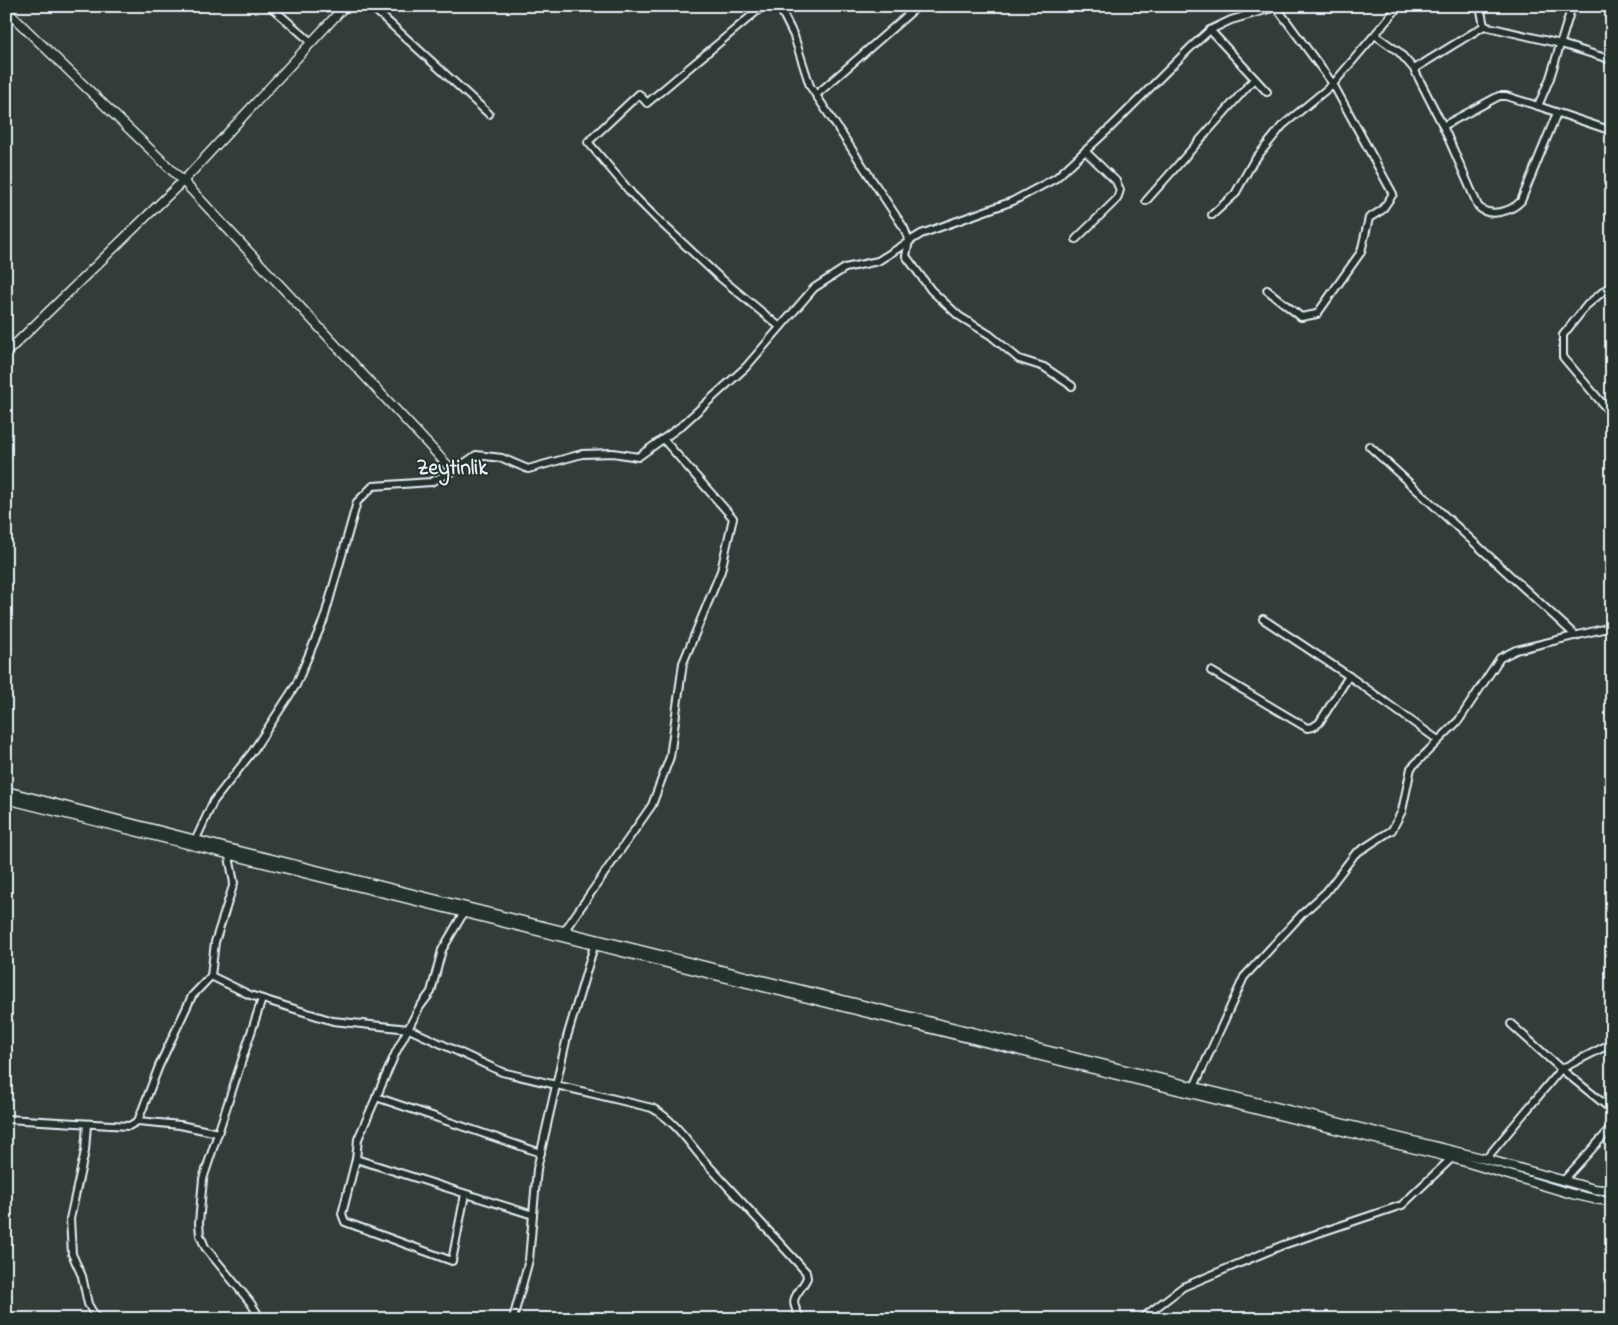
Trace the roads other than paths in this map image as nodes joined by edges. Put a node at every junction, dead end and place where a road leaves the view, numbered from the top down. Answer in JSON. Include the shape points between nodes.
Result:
{"nodes":[{"id":1,"x":270,"y":6,"type":"edge"},
{"id":2,"x":345,"y":6,"type":"edge"},
{"id":3,"x":371,"y":6,"type":"edge"},
{"id":4,"x":763,"y":6,"type":"edge"},
{"id":5,"x":779,"y":6,"type":"edge"},
{"id":6,"x":918,"y":6,"type":"edge"},
{"id":7,"x":1399,"y":6,"type":"edge"},
{"id":8,"x":1480,"y":6,"type":"edge"},
{"id":9,"x":1572,"y":6,"type":"edge"},
{"id":10,"x":1278,"y":7,"type":"edge"},
{"id":11,"x":6,"y":10,"type":"edge"},
{"id":12,"x":1484,"y":26,"type":"junction"},
{"id":13,"x":1210,"y":30,"type":"junction"},
{"id":14,"x":1375,"y":35,"type":"junction"},
{"id":15,"x":311,"y":42,"type":"junction"},
{"id":16,"x":1561,"y":44,"type":"junction"},
{"id":17,"x":1612,"y":60,"type":"edge"},
{"id":18,"x":1414,"y":69,"type":"junction"},
{"id":19,"x":1254,"y":79,"type":"junction"},
{"id":20,"x":1333,"y":84,"type":"junction"},
{"id":21,"x":1267,"y":92,"type":"dead end"},
{"id":22,"x":816,"y":95,"type":"junction"},
{"id":23,"x":1538,"y":106,"type":"junction"},
{"id":24,"x":1557,"y":113,"type":"junction"},
{"id":25,"x":489,"y":114,"type":"dead end"},
{"id":26,"x":1443,"y":126,"type":"junction"},
{"id":27,"x":1612,"y":131,"type":"edge"},
{"id":28,"x":1085,"y":151,"type":"junction"},
{"id":29,"x":183,"y":181,"type":"junction"},
{"id":30,"x":1146,"y":201,"type":"dead end"},
{"id":31,"x":1212,"y":215,"type":"dead end"},
{"id":32,"x":1076,"y":239,"type":"dead end"},
{"id":33,"x":909,"y":241,"type":"junction"},
{"id":34,"x":1612,"y":284,"type":"edge"},
{"id":35,"x":1267,"y":290,"type":"dead end"},
{"id":36,"x":780,"y":327,"type":"junction"},
{"id":37,"x":6,"y":352,"type":"edge"},
{"id":38,"x":1072,"y":386,"type":"dead end"},
{"id":39,"x":1612,"y":415,"type":"edge"},
{"id":40,"x":663,"y":439,"type":"junction"},
{"id":41,"x":1369,"y":446,"type":"dead end"},
{"id":42,"x":453,"y":471,"type":"junction"},
{"id":43,"x":1263,"y":619,"type":"dead end"},
{"id":44,"x":1612,"y":629,"type":"edge"},
{"id":45,"x":1576,"y":636,"type":"junction"},
{"id":46,"x":1210,"y":671,"type":"dead end"},
{"id":47,"x":1349,"y":676,"type":"junction"},
{"id":48,"x":1438,"y":740,"type":"junction"},
{"id":49,"x":6,"y":791,"type":"edge"},
{"id":50,"x":6,"y":799,"type":"edge"},
{"id":51,"x":196,"y":839,"type":"junction"},
{"id":52,"x":228,"y":851,"type":"junction"},
{"id":53,"x":463,"y":914,"type":"junction"},
{"id":54,"x":565,"y":930,"type":"junction"},
{"id":55,"x":595,"y":942,"type":"junction"},
{"id":56,"x":211,"y":976,"type":"junction"},
{"id":57,"x":262,"y":999,"type":"junction"},
{"id":58,"x":1511,"y":1024,"type":"dead end"},
{"id":59,"x":408,"y":1029,"type":"junction"},
{"id":60,"x":1612,"y":1043,"type":"edge"},
{"id":61,"x":1561,"y":1069,"type":"junction"},
{"id":62,"x":558,"y":1084,"type":"junction"},
{"id":63,"x":1194,"y":1087,"type":"junction"},
{"id":64,"x":376,"y":1097,"type":"junction"},
{"id":65,"x":1612,"y":1110,"type":"edge"},
{"id":66,"x":6,"y":1119,"type":"edge"},
{"id":67,"x":138,"y":1121,"type":"junction"},
{"id":68,"x":87,"y":1124,"type":"junction"},
{"id":69,"x":1612,"y":1127,"type":"edge"},
{"id":70,"x":218,"y":1133,"type":"junction"},
{"id":71,"x":1459,"y":1152,"type":"junction"},
{"id":72,"x":541,"y":1153,"type":"junction"},
{"id":73,"x":356,"y":1158,"type":"junction"},
{"id":74,"x":1452,"y":1158,"type":"junction"},
{"id":75,"x":1486,"y":1159,"type":"junction"},
{"id":76,"x":1563,"y":1181,"type":"junction"},
{"id":77,"x":1612,"y":1191,"type":"edge"},
{"id":78,"x":465,"y":1194,"type":"junction"},
{"id":79,"x":1612,"y":1201,"type":"edge"},
{"id":80,"x":533,"y":1215,"type":"junction"},
{"id":81,"x":514,"y":1316,"type":"edge"},
{"id":82,"x":97,"y":1319,"type":"edge"},
{"id":83,"x":261,"y":1319,"type":"edge"},
{"id":84,"x":509,"y":1319,"type":"edge"},
{"id":85,"x":801,"y":1319,"type":"edge"},
{"id":86,"x":1141,"y":1319,"type":"edge"}],
"edges":[{"from":1,"to":15,"type":"street"},
{"from":2,"to":15,"type":"street"},
{"from":3,"to":25,"type":"street"},
{"from":4,"to":36,"type":"street","via":[[647,104],[639,94],[588,142],[656,218],[717,275]]},
{"from":5,"to":22,"type":"street"},
{"from":6,"to":22,"type":"street"},
{"from":7,"to":14,"type":"street"},
{"from":8,"to":12,"type":"street"},
{"from":9,"to":16,"type":"street"},
{"from":10,"to":13,"type":"street","via":[[1231,20]]},
{"from":10,"to":20,"type":"street"},
{"from":11,"to":29,"type":"street"},
{"from":12,"to":16,"type":"street"},
{"from":12,"to":18,"type":"street"},
{"from":13,"to":19,"type":"street"},
{"from":13,"to":28,"type":"street"},
{"from":14,"to":18,"type":"street","via":[[1400,52]]},
{"from":14,"to":20,"type":"street"},
{"from":15,"to":29,"type":"street"},
{"from":16,"to":17,"type":"street"},
{"from":16,"to":23,"type":"street"},
{"from":18,"to":26,"type":"street"},
{"from":19,"to":21,"type":"street"},
{"from":19,"to":30,"type":"street"},
{"from":20,"to":31,"type":"street","via":[[1282,126],[1253,162],[1235,194]]},
{"from":20,"to":35,"type":"street","via":[[1393,194],[1382,210],[1369,218],[1361,252],[1317,314],[1301,317]]},
{"from":22,"to":33,"type":"street","via":[[894,211]]},
{"from":23,"to":24,"type":"street"},
{"from":23,"to":26,"type":"street","via":[[1499,96]]},
{"from":24,"to":26,"type":"street","via":[[1521,201],[1513,208],[1490,213],[1478,206]]},
{"from":24,"to":27,"type":"street"},
{"from":28,"to":32,"type":"street","via":[[1116,181],[1119,193],[1117,199]]},
{"from":28,"to":33,"type":"street","via":[[1056,178],[1013,201]]},
{"from":29,"to":37,"type":"street"},
{"from":29,"to":42,"type":"street"},
{"from":33,"to":36,"type":"street","via":[[878,261],[845,268],[814,288]]},
{"from":33,"to":38,"type":"street","via":[[906,256],[931,290],[959,316],[990,335],[1019,359],[1044,368]]},
{"from":34,"to":39,"type":"street","via":[[1587,305],[1563,335],[1564,357]]},
{"from":36,"to":40,"type":"street","via":[[746,367],[682,426]]},
{"from":40,"to":42,"type":"street","via":[[638,456],[582,454],[528,469],[502,458],[476,456]]},
{"from":40,"to":54,"type":"street","via":[[733,518],[721,571],[683,663],[670,757],[652,805]]},
{"from":41,"to":45,"type":"street"},
{"from":42,"to":51,"type":"street","via":[[431,482],[373,486],[356,502],[324,618],[296,685],[253,752],[213,802]]},
{"from":43,"to":47,"type":"street"},
{"from":44,"to":45,"type":"street"},
{"from":45,"to":48,"type":"street","via":[[1516,650],[1500,658],[1459,720]]},
{"from":46,"to":47,"type":"street","via":[[1307,728],[1320,723]]},
{"from":47,"to":48,"type":"street"},
{"from":48,"to":63,"type":"street","via":[[1411,768],[1402,810],[1392,830],[1355,854],[1326,892],[1244,977]]},
{"from":49,"to":51,"type":"street"},
{"from":50,"to":52,"type":"street"},
{"from":51,"to":52,"type":"street"},
{"from":52,"to":53,"type":"street"},
{"from":52,"to":54,"type":"street"},
{"from":52,"to":56,"type":"street","via":[[234,883],[215,942]]},
{"from":53,"to":55,"type":"street"},
{"from":53,"to":59,"type":"street","via":[[442,950],[431,992]]},
{"from":54,"to":55,"type":"street"},
{"from":55,"to":62,"type":"street","via":[[567,1037]]},
{"from":55,"to":63,"type":"street"},
{"from":55,"to":74,"type":"street"},
{"from":56,"to":57,"type":"street"},
{"from":56,"to":67,"type":"street","via":[[192,996],[159,1066]]},
{"from":57,"to":59,"type":"street","via":[[333,1021]]},
{"from":57,"to":70,"type":"street"},
{"from":58,"to":61,"type":"street"},
{"from":59,"to":62,"type":"street","via":[[502,1072]]},
{"from":59,"to":64,"type":"street"},
{"from":60,"to":61,"type":"street"},
{"from":61,"to":65,"type":"street"},
{"from":61,"to":75,"type":"street"},
{"from":62,"to":72,"type":"street"},
{"from":62,"to":85,"type":"street","via":[[662,1113],[806,1272],[807,1278],[794,1301]]},
{"from":63,"to":71,"type":"street"},
{"from":64,"to":72,"type":"street"},
{"from":64,"to":73,"type":"street","via":[[358,1139]]},
{"from":66,"to":68,"type":"street"},
{"from":67,"to":68,"type":"street","via":[[129,1126]]},
{"from":67,"to":70,"type":"street"},
{"from":68,"to":82,"type":"street","via":[[85,1151],[70,1219],[72,1254],[82,1276],[88,1304]]},
{"from":69,"to":76,"type":"street"},
{"from":70,"to":83,"type":"street","via":[[204,1179],[198,1223],[200,1235],[205,1247]]},
{"from":71,"to":74,"type":"street"},
{"from":71,"to":75,"type":"street"},
{"from":72,"to":80,"type":"street"},
{"from":73,"to":78,"type":"street"},
{"from":73,"to":78,"type":"street","via":[[342,1214],[345,1222],[452,1262]]},
{"from":74,"to":79,"type":"street","via":[[1572,1194]]},
{"from":74,"to":86,"type":"street","via":[[1402,1205],[1283,1245],[1183,1287]]},
{"from":75,"to":76,"type":"street"},
{"from":76,"to":77,"type":"street"},
{"from":78,"to":80,"type":"street"},
{"from":80,"to":81,"type":"street","via":[[529,1260]]},
{"from":81,"to":84,"type":"street"}]}
